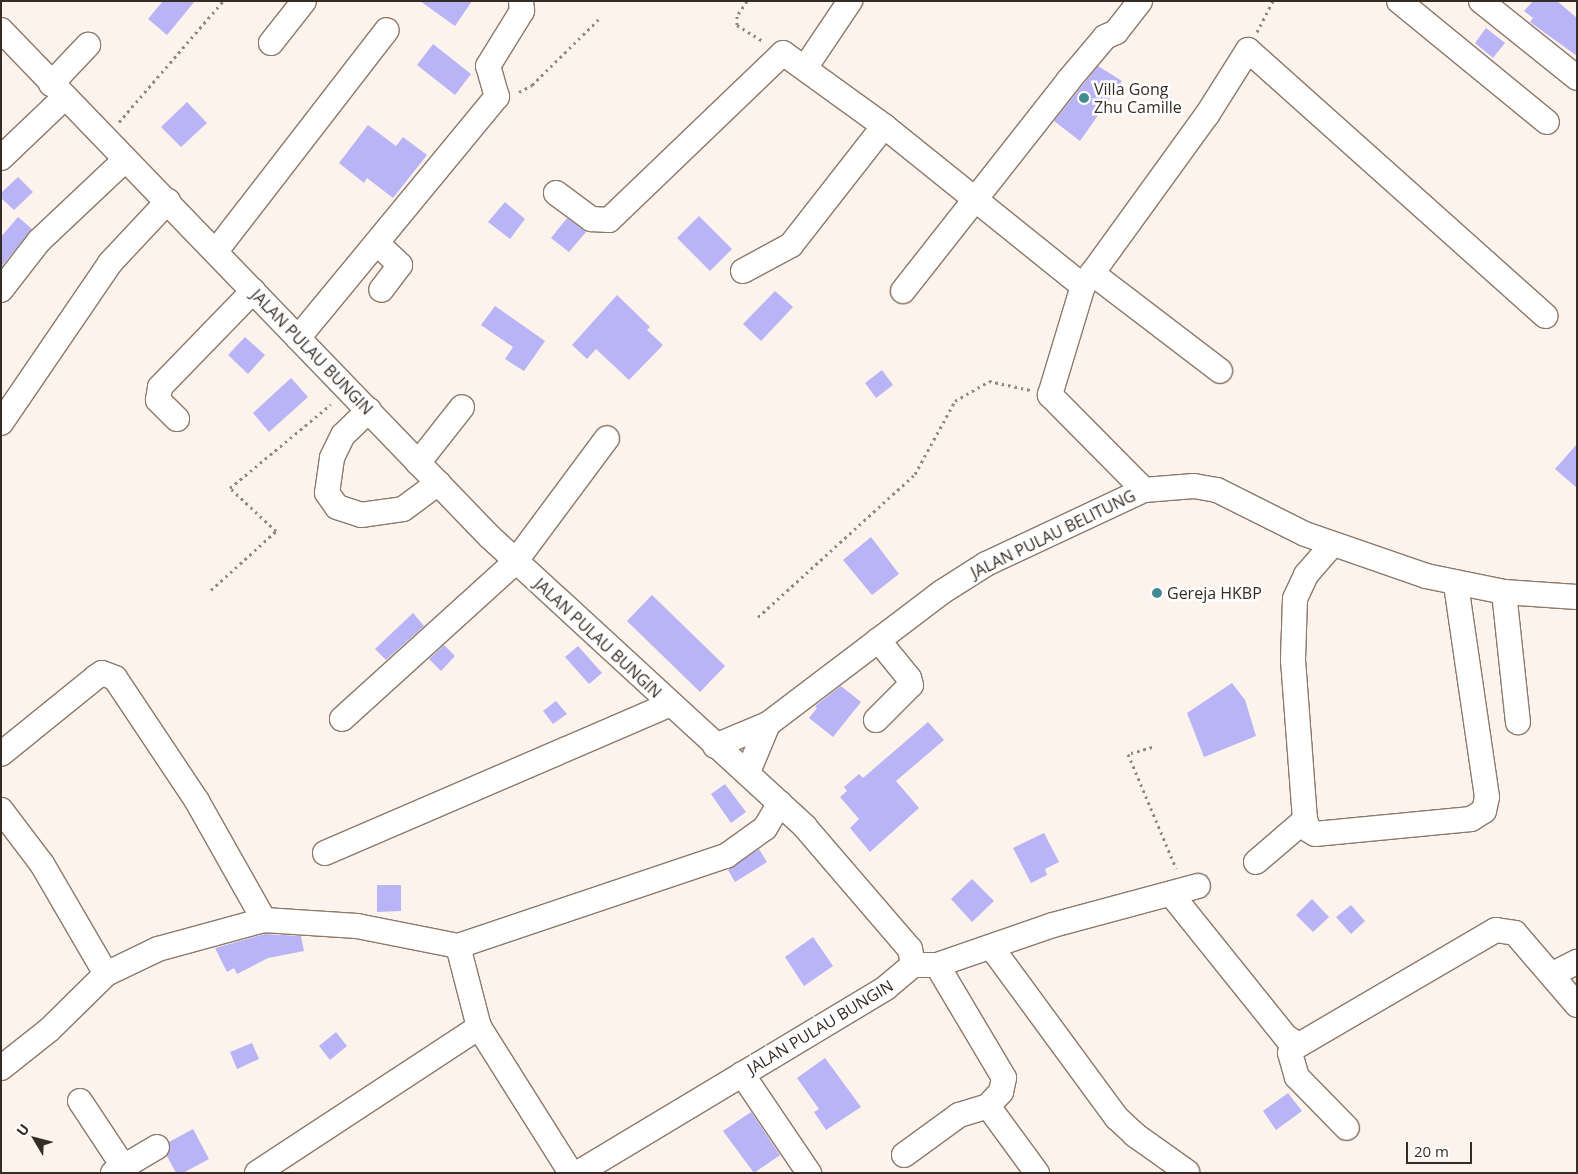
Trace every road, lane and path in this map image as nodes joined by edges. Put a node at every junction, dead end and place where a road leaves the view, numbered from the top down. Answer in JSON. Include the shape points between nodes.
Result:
{"nodes":[{"id":1,"x":223,"y":1,"type":"edge"},
{"id":2,"x":304,"y":1,"type":"edge"},
{"id":3,"x":521,"y":1,"type":"edge"},
{"id":4,"x":747,"y":1,"type":"edge"},
{"id":5,"x":850,"y":1,"type":"edge"},
{"id":6,"x":1140,"y":1,"type":"edge"},
{"id":7,"x":1273,"y":1,"type":"edge"},
{"id":8,"x":1399,"y":1,"type":"edge"},
{"id":9,"x":1481,"y":1,"type":"edge"},
{"id":10,"x":599,"y":19,"type":"dead end"},
{"id":11,"x":387,"y":30,"type":"dead end"},
{"id":12,"x":4,"y":38,"type":"edge"},
{"id":13,"x":271,"y":43,"type":"dead end"},
{"id":14,"x":88,"y":45,"type":"dead end"},
{"id":15,"x":1248,"y":50,"type":"junction"},
{"id":16,"x":783,"y":54,"type":"junction"},
{"id":17,"x":805,"y":68,"type":"junction"},
{"id":18,"x":1577,"y":78,"type":"edge"},
{"id":19,"x":58,"y":90,"type":"junction"},
{"id":20,"x":497,"y":97,"type":"junction"},
{"id":21,"x":1547,"y":122,"type":"dead end"},
{"id":22,"x":884,"y":126,"type":"junction"},
{"id":23,"x":104,"y":138,"type":"junction"},
{"id":24,"x":1,"y":158,"type":"edge"},
{"id":25,"x":126,"y":160,"type":"junction"},
{"id":26,"x":556,"y":193,"type":"dead end"},
{"id":27,"x":974,"y":199,"type":"junction"},
{"id":28,"x":168,"y":201,"type":"junction"},
{"id":29,"x":377,"y":242,"type":"junction"},
{"id":30,"x":216,"y":251,"type":"junction"},
{"id":31,"x":743,"y":271,"type":"dead end"},
{"id":32,"x":1088,"y":280,"type":"junction"},
{"id":33,"x":1,"y":290,"type":"edge"},
{"id":34,"x":381,"y":290,"type":"dead end"},
{"id":35,"x":253,"y":291,"type":"junction"},
{"id":36,"x":903,"y":291,"type":"dead end"},
{"id":37,"x":1545,"y":316,"type":"dead end"},
{"id":38,"x":298,"y":338,"type":"junction"},
{"id":39,"x":1220,"y":371,"type":"dead end"},
{"id":40,"x":349,"y":390,"type":"junction"},
{"id":41,"x":1050,"y":395,"type":"junction"},
{"id":42,"x":462,"y":407,"type":"dead end"},
{"id":43,"x":369,"y":410,"type":"junction"},
{"id":44,"x":178,"y":419,"type":"dead end"},
{"id":45,"x":1,"y":423,"type":"edge"},
{"id":46,"x":608,"y":438,"type":"dead end"},
{"id":47,"x":418,"y":463,"type":"junction"},
{"id":48,"x":438,"y":484,"type":"junction"},
{"id":49,"x":1144,"y":490,"type":"junction"},
{"id":50,"x":1332,"y":545,"type":"junction"},
{"id":51,"x":515,"y":562,"type":"junction"},
{"id":52,"x":1456,"y":584,"type":"junction"},
{"id":53,"x":211,"y":590,"type":"dead end"},
{"id":54,"x":1504,"y":592,"type":"junction"},
{"id":55,"x":1577,"y":597,"type":"edge"},
{"id":56,"x":758,"y":617,"type":"dead end"},
{"id":57,"x":890,"y":655,"type":"junction"},
{"id":58,"x":669,"y":705,"type":"junction"},
{"id":59,"x":342,"y":718,"type":"dead end"},
{"id":60,"x":876,"y":720,"type":"dead end"},
{"id":61,"x":1518,"y":722,"type":"dead end"},
{"id":62,"x":768,"y":724,"type":"junction"},
{"id":63,"x":715,"y":746,"type":"junction"},
{"id":64,"x":1152,"y":747,"type":"dead end"},
{"id":65,"x":1,"y":754,"type":"edge"},
{"id":66,"x":748,"y":772,"type":"junction"},
{"id":67,"x":783,"y":806,"type":"junction"},
{"id":68,"x":1,"y":810,"type":"edge"},
{"id":69,"x":1305,"y":820,"type":"junction"},
{"id":70,"x":326,"y":853,"type":"dead end"},
{"id":71,"x":1256,"y":862,"type":"dead end"},
{"id":72,"x":1185,"y":890,"type":"junction"},
{"id":73,"x":264,"y":920,"type":"junction"},
{"id":74,"x":458,"y":946,"type":"junction"},
{"id":75,"x":992,"y":948,"type":"junction"},
{"id":76,"x":1577,"y":962,"type":"edge"},
{"id":77,"x":925,"y":965,"type":"junction"},
{"id":78,"x":106,"y":974,"type":"junction"},
{"id":79,"x":1553,"y":974,"type":"junction"},
{"id":80,"x":1577,"y":1005,"type":"edge"},
{"id":81,"x":479,"y":1027,"type":"junction"},
{"id":82,"x":1292,"y":1043,"type":"junction"},
{"id":83,"x":1,"y":1068,"type":"edge"},
{"id":84,"x":742,"y":1074,"type":"junction"},
{"id":85,"x":80,"y":1101,"type":"dead end"},
{"id":86,"x":988,"y":1106,"type":"junction"},
{"id":87,"x":1346,"y":1128,"type":"dead end"},
{"id":88,"x":157,"y":1147,"type":"dead end"},
{"id":89,"x":904,"y":1155,"type":"dead end"},
{"id":90,"x":118,"y":1169,"type":"edge"},
{"id":91,"x":1187,"y":1172,"type":"edge"},
{"id":92,"x":257,"y":1173,"type":"edge"},
{"id":93,"x":571,"y":1173,"type":"edge"},
{"id":94,"x":578,"y":1173,"type":"edge"},
{"id":95,"x":809,"y":1173,"type":"edge"},
{"id":96,"x":1038,"y":1173,"type":"edge"}],
"edges":[{"from":1,"to":23,"type":"path"},
{"from":2,"to":13,"type":"street"},
{"from":3,"to":20,"type":"street","via":[[522,11],[488,66]]},
{"from":4,"to":16,"type":"path","via":[[737,16],[737,25]]},
{"from":5,"to":17,"type":"street"},
{"from":6,"to":27,"type":"street","via":[[1116,32],[1105,37]]},
{"from":7,"to":15,"type":"path"},
{"from":8,"to":21,"type":"street"},
{"from":9,"to":18,"type":"street"},
{"from":10,"to":20,"type":"path","via":[[532,85]]},
{"from":11,"to":30,"type":"street"},
{"from":12,"to":19,"type":"street","name":"JALAN PULAU BUNGIN"},
{"from":14,"to":19,"type":"street"},
{"from":15,"to":32,"type":"street","via":[[1207,115]]},
{"from":15,"to":37,"type":"street"},
{"from":16,"to":17,"type":"street"},
{"from":16,"to":26,"type":"street","via":[[609,220],[591,219]]},
{"from":17,"to":22,"type":"street"},
{"from":19,"to":23,"type":"street","name":"JALAN PULAU BUNGIN"},
{"from":19,"to":24,"type":"street"},
{"from":20,"to":29,"type":"street"},
{"from":22,"to":27,"type":"street"},
{"from":22,"to":31,"type":"street","via":[[791,245]]},
{"from":23,"to":25,"type":"street","name":"JALAN PULAU BUNGIN"},
{"from":25,"to":28,"type":"street","name":"JALAN PULAU BUNGIN"},
{"from":25,"to":33,"type":"street","via":[[38,241]]},
{"from":27,"to":32,"type":"street"},
{"from":27,"to":36,"type":"street"},
{"from":28,"to":30,"type":"street","name":"JALAN PULAU BUNGIN"},
{"from":28,"to":45,"type":"street","via":[[110,263]]},
{"from":29,"to":34,"type":"street","via":[[400,264]]},
{"from":29,"to":38,"type":"street"},
{"from":30,"to":35,"type":"street","name":"JALAN PULAU BUNGIN"},
{"from":32,"to":39,"type":"street"},
{"from":32,"to":41,"type":"street"},
{"from":35,"to":38,"type":"street","name":"JALAN PULAU BUNGIN"},
{"from":35,"to":44,"type":"street","via":[[160,387],[158,400]]},
{"from":38,"to":40,"type":"street","name":"JALAN PULAU BUNGIN"},
{"from":40,"to":43,"type":"street","name":"JALAN PULAU BUNGIN"},
{"from":40,"to":53,"type":"path","via":[[230,488],[276,531]]},
{"from":41,"to":49,"type":"street"},
{"from":41,"to":56,"type":"path","via":[[988,381],[955,401],[915,474]]},
{"from":42,"to":47,"type":"street"},
{"from":43,"to":47,"type":"street","name":"JALAN PULAU BUNGIN"},
{"from":43,"to":48,"type":"street","via":[[343,435],[332,458],[327,493],[337,508],[361,515],[403,509]]},
{"from":46,"to":51,"type":"street"},
{"from":47,"to":48,"type":"street","name":"JALAN PULAU BUNGIN"},
{"from":48,"to":51,"type":"street","name":"JALAN PULAU BUNGIN"},
{"from":49,"to":50,"type":"street","name":"JALAN PULAU BELITUNG","via":[[1194,486],[1218,490]]},
{"from":49,"to":57,"type":"street","name":"JALAN PULAU BELITUNG","via":[[986,564],[942,592]]},
{"from":50,"to":52,"type":"street","name":"JALAN PULAU BELITUNG"},
{"from":50,"to":69,"type":"street","via":[[1306,575],[1295,599],[1293,660]]},
{"from":51,"to":58,"type":"street","name":"JALAN PULAU BUNGIN"},
{"from":51,"to":59,"type":"street"},
{"from":52,"to":54,"type":"street","name":"JALAN PULAU BELITUNG"},
{"from":52,"to":69,"type":"street","via":[[1487,797],[1484,811],[1471,819],[1315,834],[1309,830]]},
{"from":54,"to":55,"type":"street","name":"JALAN PULAU BELITUNG"},
{"from":54,"to":61,"type":"street"},
{"from":57,"to":60,"type":"street","via":[[911,685]]},
{"from":57,"to":62,"type":"street","name":"JALAN PULAU BELITUNG"},
{"from":58,"to":63,"type":"street","name":"JALAN PULAU BUNGIN"},
{"from":58,"to":70,"type":"street"},
{"from":62,"to":63,"type":"street","name":"JALAN PULAU BELITUNG"},
{"from":62,"to":66,"type":"street"},
{"from":63,"to":66,"type":"street","name":"JALAN PULAU BUNGIN"},
{"from":64,"to":72,"type":"path","via":[[1128,754]]},
{"from":65,"to":73,"type":"street","via":[[96,677],[102,673],[115,678],[198,801]]},
{"from":66,"to":67,"type":"street","name":"JALAN PULAU BUNGIN"},
{"from":67,"to":74,"type":"street","via":[[765,828],[726,856]]},
{"from":67,"to":77,"type":"street","name":"JALAN PULAU BUNGIN"},
{"from":68,"to":78,"type":"street","via":[[42,864]]},
{"from":69,"to":71,"type":"street"},
{"from":72,"to":75,"type":"street","via":[[1053,925]]},
{"from":72,"to":82,"type":"street"},
{"from":73,"to":74,"type":"street","via":[[357,926]]},
{"from":73,"to":78,"type":"street","via":[[158,949]]},
{"from":74,"to":81,"type":"street"},
{"from":75,"to":77,"type":"street"},
{"from":75,"to":91,"type":"street","via":[[1117,1118]]},
{"from":76,"to":79,"type":"street"},
{"from":77,"to":84,"type":"street","name":"JALAN PULAU BUNGIN"},
{"from":77,"to":86,"type":"street","via":[[1004,1078],[1001,1092]]},
{"from":78,"to":83,"type":"street","via":[[49,1030]]},
{"from":79,"to":80,"type":"street"},
{"from":79,"to":82,"type":"street","via":[[1515,933],[1496,930],[1304,1044]]},
{"from":81,"to":92,"type":"street"},
{"from":81,"to":93,"type":"street"},
{"from":82,"to":87,"type":"street","via":[[1290,1053],[1297,1077]]},
{"from":84,"to":94,"type":"street","name":"JALAN PULAU BUNGIN"},
{"from":84,"to":95,"type":"street"},
{"from":85,"to":90,"type":"street"},
{"from":86,"to":89,"type":"street","via":[[959,1115]]},
{"from":86,"to":96,"type":"street"},
{"from":88,"to":90,"type":"street"}]}
